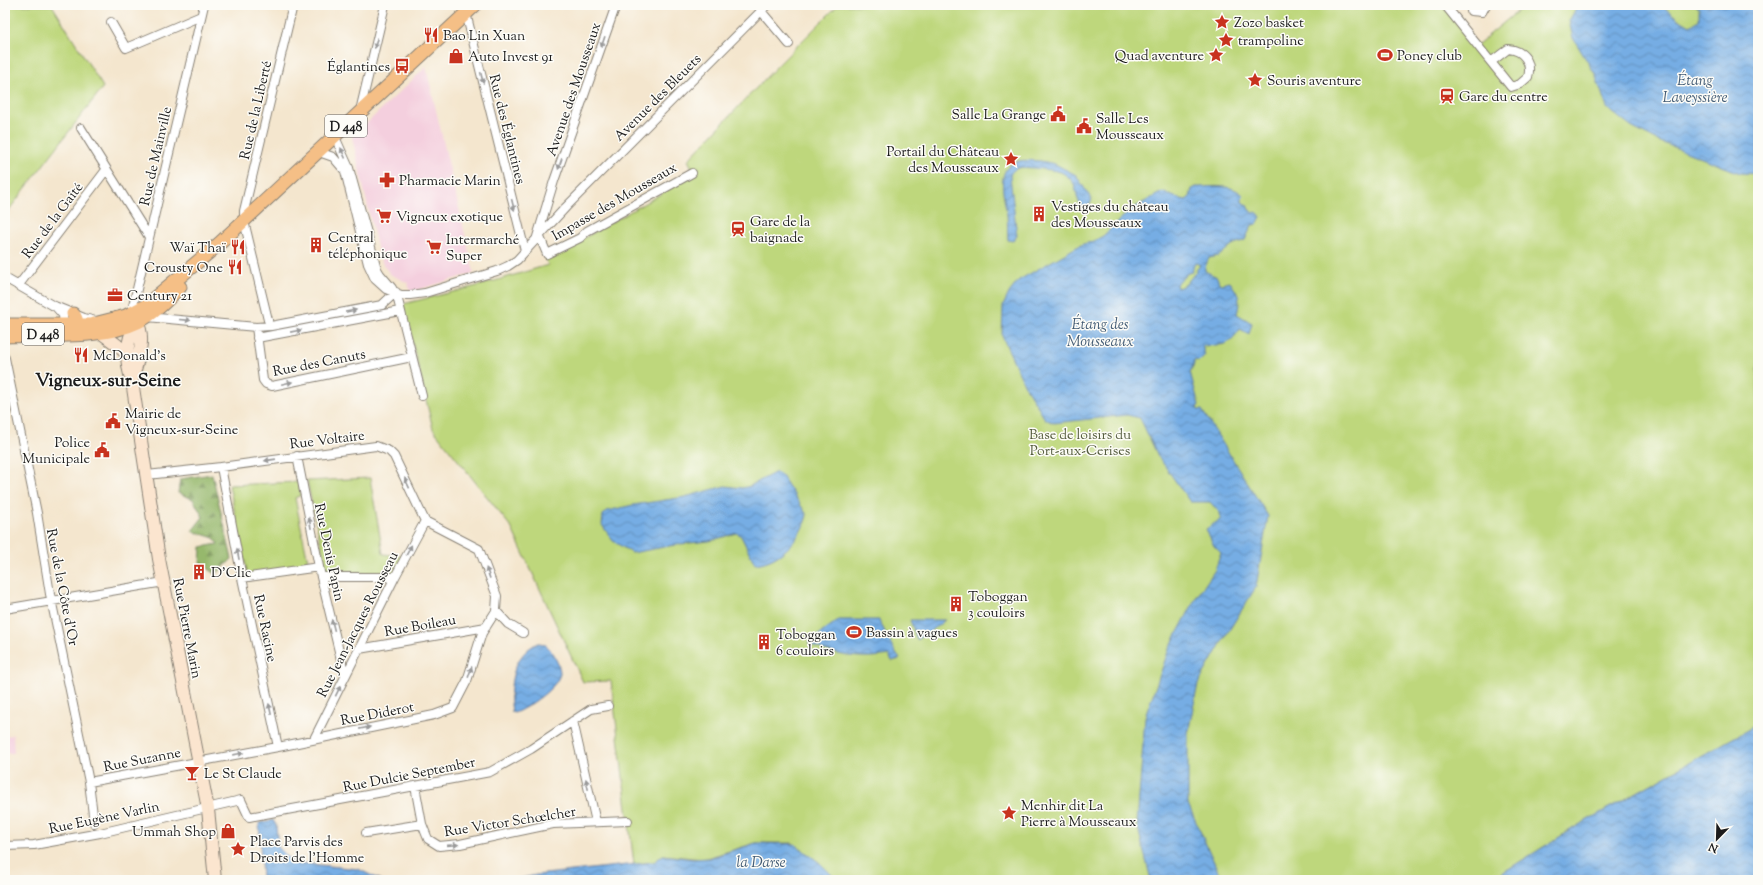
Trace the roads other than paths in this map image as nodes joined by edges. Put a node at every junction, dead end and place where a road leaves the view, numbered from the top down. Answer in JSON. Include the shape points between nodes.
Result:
{"nodes":[{"id":1,"x":204,"y":5,"type":"edge"},
{"id":2,"x":293,"y":5,"type":"edge"},
{"id":3,"x":385,"y":5,"type":"edge"},
{"id":4,"x":616,"y":5,"type":"edge"},
{"id":5,"x":1445,"y":5,"type":"edge"},
{"id":6,"x":1486,"y":5,"type":"edge"},
{"id":7,"x":762,"y":7,"type":"edge"},
{"id":8,"x":1471,"y":8,"type":"edge"},
{"id":9,"x":471,"y":9,"type":"edge"},
{"id":10,"x":201,"y":16,"type":"junction"},
{"id":11,"x":111,"y":22,"type":"dead end"},
{"id":12,"x":789,"y":44,"type":"dead end"},
{"id":13,"x":1491,"y":62,"type":"junction"},
{"id":14,"x":359,"y":114,"type":"junction"},
{"id":15,"x":81,"y":128,"type":"dead end"},
{"id":16,"x":335,"y":137,"type":"junction"},
{"id":17,"x":319,"y":152,"type":"junction"},
{"id":18,"x":106,"y":170,"type":"junction"},
{"id":19,"x":692,"y":173,"type":"dead end"},
{"id":20,"x":244,"y":221,"type":"junction"},
{"id":21,"x":538,"y":236,"type":"junction"},
{"id":22,"x":149,"y":237,"type":"junction"},
{"id":23,"x":220,"y":243,"type":"junction"},
{"id":24,"x":525,"y":251,"type":"junction"},
{"id":25,"x":5,"y":278,"type":"edge"},
{"id":26,"x":18,"y":286,"type":"junction"},
{"id":27,"x":396,"y":292,"type":"junction"},
{"id":28,"x":52,"y":305,"type":"junction"},
{"id":29,"x":400,"y":311,"type":"junction"},
{"id":30,"x":138,"y":318,"type":"junction"},
{"id":31,"x":268,"y":320,"type":"dead end"},
{"id":32,"x":5,"y":325,"type":"edge"},
{"id":33,"x":73,"y":326,"type":"junction"},
{"id":34,"x":256,"y":326,"type":"junction"},
{"id":35,"x":101,"y":327,"type":"junction"},
{"id":36,"x":5,"y":335,"type":"edge"},
{"id":37,"x":257,"y":338,"type":"junction"},
{"id":38,"x":126,"y":353,"type":"junction"},
{"id":39,"x":412,"y":357,"type":"junction"},
{"id":40,"x":5,"y":358,"type":"edge"},
{"id":41,"x":132,"y":381,"type":"junction"},
{"id":42,"x":422,"y":396,"type":"dead end"},
{"id":43,"x":297,"y":456,"type":"junction"},
{"id":44,"x":221,"y":467,"type":"junction"},
{"id":45,"x":147,"y":475,"type":"junction"},
{"id":46,"x":425,"y":521,"type":"junction"},
{"id":47,"x":319,"y":567,"type":"junction"},
{"id":48,"x":321,"y":577,"type":"junction"},
{"id":49,"x":394,"y":577,"type":"junction"},
{"id":50,"x":242,"y":578,"type":"junction"},
{"id":51,"x":164,"y":582,"type":"junction"},
{"id":52,"x":52,"y":601,"type":"junction"},
{"id":53,"x":5,"y":609,"type":"edge"},
{"id":54,"x":496,"y":611,"type":"junction"},
{"id":55,"x":486,"y":627,"type":"junction"},
{"id":56,"x":523,"y":633,"type":"dead end"},
{"id":57,"x":359,"y":649,"type":"junction"},
{"id":58,"x":345,"y":676,"type":"junction"},
{"id":59,"x":608,"y":706,"type":"dead end"},
{"id":60,"x":573,"y":720,"type":"junction"},
{"id":61,"x":314,"y":739,"type":"junction"},
{"id":62,"x":278,"y":747,"type":"junction"},
{"id":63,"x":200,"y":761,"type":"junction"},
{"id":64,"x":89,"y":782,"type":"junction"},
{"id":65,"x":416,"y":786,"type":"junction"},
{"id":66,"x":208,"y":808,"type":"junction"},
{"id":67,"x":628,"y":821,"type":"dead end"},
{"id":68,"x":94,"y":822,"type":"dead end"},
{"id":69,"x":596,"y":822,"type":"junction"},
{"id":70,"x":422,"y":824,"type":"junction"},
{"id":71,"x":366,"y":833,"type":"dead end"},
{"id":72,"x":5,"y":846,"type":"edge"},
{"id":73,"x":215,"y":880,"type":"edge"}],
"edges":[{"from":1,"to":10,"type":"street","name":"Rue de Mainville"},
{"from":2,"to":20,"type":"street","name":"Rue de la Liberté","via":[[244,211]]},
{"from":3,"to":14,"type":"street","one_way":true},
{"from":4,"to":21,"type":"street","name":"Avenue des Mousseaux","one_way":true,"via":[[554,181]]},
{"from":5,"to":13,"type":"street"},
{"from":6,"to":8,"type":"street","via":[[1482,12]]},
{"from":7,"to":12,"type":"street"},
{"from":7,"to":21,"type":"street","name":"Avenue des Bleuets"},
{"from":9,"to":14,"type":"main road","number":"D 448"},
{"from":9,"to":24,"type":"street","name":"Rue des Églantines","one_way":true},
{"from":10,"to":11,"type":"street","via":[[126,48]]},
{"from":10,"to":22,"type":"street","name":"Rue de Mainville"},
{"from":13,"to":13,"type":"street","via":[[1511,87],[1528,77],[1529,65],[1520,52],[1508,49]]},
{"from":14,"to":16,"type":"main road","number":"D 448"},
{"from":15,"to":18,"type":"street"},
{"from":16,"to":17,"type":"main road","number":"D 448"},
{"from":27,"to":16,"type":"street","one_way":true,"via":[[377,269],[349,168]]},
{"from":17,"to":20,"type":"main road","number":"D 448"},
{"from":17,"to":27,"type":"street","name":"Avenue des Bleuets","via":[[333,157],[345,171],[371,273],[386,289]]},
{"from":18,"to":22,"type":"street"},
{"from":18,"to":26,"type":"street","name":"Rue de la Gaîté"},
{"from":19,"to":21,"type":"street","name":"Impasse des Mousseaux","via":[[580,238],[547,254]]},
{"from":20,"to":23,"type":"main road","number":"D 448"},
{"from":20,"to":31,"type":"street"},
{"from":21,"to":24,"type":"street","name":"Avenue des Bleuets"},
{"from":22,"to":30,"type":"street","name":"Rue de Mainville","via":[[133,306]]},
{"from":23,"to":30,"type":"main road","number":"D 448","via":[[150,302]]},
{"from":23,"to":30,"type":"main road","number":"D 448","via":[[202,266],[161,306]]},
{"from":24,"to":27,"type":"street","name":"Avenue des Bleuets","via":[[508,266],[425,294],[410,296]]},
{"from":25,"to":26,"type":"street"},
{"from":26,"to":28,"type":"street"},
{"from":27,"to":29,"type":"street"},
{"from":34,"to":27,"type":"street","one_way":true,"via":[[271,326],[382,305]]},
{"from":28,"to":33,"type":"street"},
{"from":28,"to":33,"type":"street"},
{"from":37,"to":29,"type":"street","one_way":true},
{"from":29,"to":39,"type":"street"},
{"from":30,"to":34,"type":"street","one_way":true},
{"from":30,"to":35,"type":"main road","number":"D 448"},
{"from":30,"to":38,"type":"street","name":"Rue Pierre Marin"},
{"from":30,"to":41,"type":"street","name":"Rue Pierre Marin","via":[[141,341]]},
{"from":32,"to":33,"type":"main road","number":"D 448"},
{"from":33,"to":35,"type":"main road","number":"D 448"},
{"from":33,"to":36,"type":"main road","number":"D 448"},
{"from":34,"to":37,"type":"street","name":"Rue des Canuts"},
{"from":35,"to":38,"type":"street"},
{"from":37,"to":39,"type":"street","name":"Rue des Canuts","one_way":true,"via":[[263,380],[272,386]]},
{"from":38,"to":41,"type":"street","name":"Rue Pierre Marin"},
{"from":39,"to":42,"type":"street"},
{"from":40,"to":52,"type":"street","name":"Rue de la Côte d'Or"},
{"from":41,"to":45,"type":"street","name":"Rue Pierre Marin"},
{"from":43,"to":44,"type":"street","name":"Rue Voltaire","one_way":true},
{"from":46,"to":43,"type":"street","name":"Rue Voltaire","one_way":true,"via":[[389,450],[376,446]]},
{"from":47,"to":43,"type":"street","name":"Rue Denis Papin","one_way":true},
{"from":44,"to":45,"type":"street","name":"Rue Voltaire"},
{"from":50,"to":44,"type":"street","name":"Rue Racine","one_way":true},
{"from":45,"to":51,"type":"street","name":"Rue Pierre Marin"},
{"from":49,"to":46,"type":"street","name":"Rue Jean-Jacques Rousseau","one_way":true},
{"from":54,"to":46,"type":"street","one_way":true,"via":[[497,596],[479,549]]},
{"from":47,"to":48,"type":"street","name":"Rue Denis Papin"},
{"from":47,"to":50,"type":"street"},
{"from":48,"to":49,"type":"street"},
{"from":58,"to":48,"type":"street","name":"Rue Denis Papin","one_way":true},
{"from":49,"to":57,"type":"street","name":"Rue Jean-Jacques Rousseau"},
{"from":62,"to":50,"type":"street","name":"Rue Racine","one_way":true},
{"from":51,"to":52,"type":"street"},
{"from":51,"to":63,"type":"street","name":"Rue Pierre Marin"},
{"from":52,"to":53,"type":"street"},
{"from":52,"to":64,"type":"street","name":"Rue de la Côte d'Or"},
{"from":54,"to":55,"type":"street","name":"Rue Diderot"},
{"from":54,"to":56,"type":"street","via":[[508,624]]},
{"from":55,"to":57,"type":"street","name":"Rue Boileau"},
{"from":61,"to":55,"type":"street","name":"Rue Diderot","one_way":true,"via":[[434,715],[453,708],[467,681]]},
{"from":57,"to":58,"type":"street","name":"Rue Jean-Jacques Rousseau"},
{"from":61,"to":58,"type":"street","name":"Rue Jean-Jacques Rousseau","one_way":true},
{"from":59,"to":60,"type":"street","name":"Rue Dulcie September","via":[[591,709]]},
{"from":60,"to":65,"type":"street","name":"Rue Dulcie September","via":[[531,749],[490,772]]},
{"from":69,"to":60,"type":"street","one_way":true},
{"from":61,"to":62,"type":"street","name":"Rue Diderot"},
{"from":63,"to":62,"type":"street","name":"Rue Diderot","one_way":true},
{"from":63,"to":64,"type":"street","name":"Rue Suzanne"},
{"from":63,"to":66,"type":"street","name":"Rue Pierre Marin"},
{"from":64,"to":68,"type":"street","name":"Rue de la Côte d'Or"},
{"from":65,"to":66,"type":"street","name":"Rue Dulcie September","via":[[249,817],[241,800]]},
{"from":65,"to":70,"type":"street","name":"Rue Victor Schœlcher"},
{"from":66,"to":72,"type":"street","name":"Rue Eugène Varlin","via":[[38,845]]},
{"from":66,"to":73,"type":"street","name":"Rue Pierre Marin"},
{"from":67,"to":69,"type":"street","name":"Rue Victor Schœlcher"},
{"from":70,"to":69,"type":"street","name":"Rue Victor Schœlcher","one_way":true,"via":[[428,839],[439,846],[460,844],[553,824]]},
{"from":70,"to":71,"type":"street"}]}
